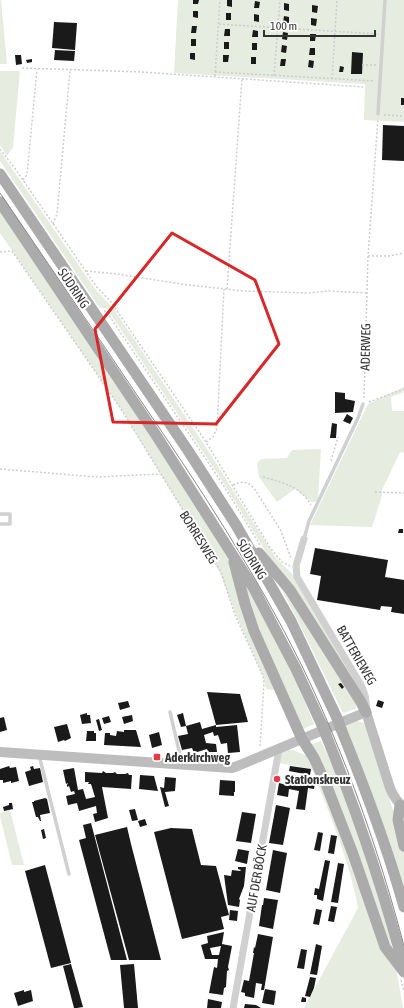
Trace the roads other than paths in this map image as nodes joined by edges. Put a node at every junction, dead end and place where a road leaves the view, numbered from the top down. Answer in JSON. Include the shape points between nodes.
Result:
{"nodes":[{"id":1,"x":385,"y":0,"type":"edge"},
{"id":2,"x":378,"y":114,"type":"road end"},
{"id":3,"x":0,"y":174,"type":"edge"},
{"id":4,"x":0,"y":202,"type":"edge"},
{"id":5,"x":363,"y":404,"type":"road end"},
{"id":6,"x":0,"y":514,"type":"edge"},
{"id":7,"x":0,"y":524,"type":"edge"},
{"id":8,"x":236,"y":525,"type":"junction"},
{"id":9,"x":304,"y":539,"type":"joint"},
{"id":10,"x":229,"y":548,"type":"junction"},
{"id":11,"x":170,"y":712,"type":"dead end"},
{"id":12,"x":366,"y":712,"type":"junction"},
{"id":13,"x":302,"y":739,"type":"junction"},
{"id":14,"x":279,"y":749,"type":"junction"},
{"id":15,"x":0,"y":752,"type":"edge"},
{"id":16,"x":39,"y":754,"type":"junction"},
{"id":17,"x":182,"y":764,"type":"junction"},
{"id":18,"x":403,"y":803,"type":"edge"},
{"id":19,"x":404,"y":846,"type":"edge"},
{"id":20,"x":69,"y":874,"type":"dead end"},
{"id":21,"x":404,"y":907,"type":"edge"},
{"id":22,"x":404,"y":968,"type":"edge"},
{"id":23,"x":404,"y":972,"type":"edge"},
{"id":24,"x":233,"y":1008,"type":"edge"}],
"edges":[{"from":1,"to":2,"type":"lane"},
{"from":3,"to":8,"type":"main road","name":"SÜDRING"},
{"from":4,"to":10,"type":"main road","name":"SÜDRING"},
{"from":5,"to":9,"type":"lane","via":[[309,521]]},
{"from":6,"to":7,"type":"lane","via":[[10,514],[10,524]]},
{"from":8,"to":12,"type":"main road","via":[[290,590]]},
{"from":8,"to":21,"type":"main road","name":"SÜDRING","bridge":true,"via":[[290,622],[342,729],[371,805]]},
{"from":9,"to":12,"type":"street","name":"BATTERIEWEG","via":[[296,566],[297,577],[365,694]]},
{"from":10,"to":13,"type":"main road","via":[[254,631]]},
{"from":10,"to":22,"type":"main road","name":"SÜDRING","bridge":true,"via":[[276,629],[322,725],[372,856]]},
{"from":11,"to":17,"type":"lane"},
{"from":12,"to":13,"type":"street"},
{"from":12,"to":18,"type":"street","name":"BATTERIEWEG","via":[[390,788],[393,795]]},
{"from":13,"to":14,"type":"street"},
{"from":13,"to":23,"type":"main road","via":[[326,784],[385,947]]},
{"from":14,"to":17,"type":"street","via":[[232,768]]},
{"from":14,"to":24,"type":"street","name":"AUF DER BÖCK"},
{"from":15,"to":16,"type":"street"},
{"from":16,"to":17,"type":"street"},
{"from":16,"to":20,"type":"lane"},
{"from":18,"to":19,"type":"main road","via":[[398,820]]}]}
